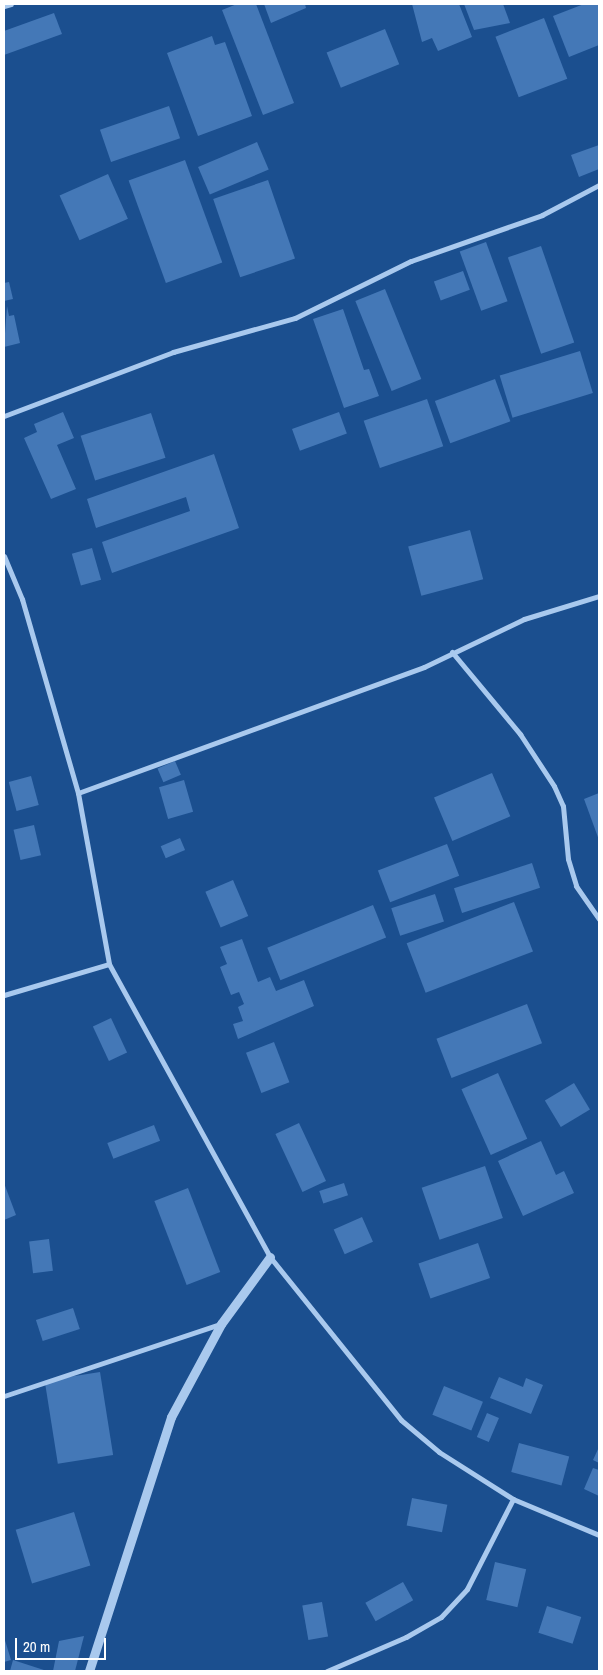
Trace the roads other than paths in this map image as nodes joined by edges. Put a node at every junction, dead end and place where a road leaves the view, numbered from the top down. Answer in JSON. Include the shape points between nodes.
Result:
{"nodes":[{"id":1,"x":11,"y":4,"type":"edge"},
{"id":2,"x":4,"y":6,"type":"edge"},
{"id":3,"x":599,"y":185,"type":"edge"},
{"id":4,"x":4,"y":416,"type":"edge"},
{"id":5,"x":4,"y":558,"type":"edge"},
{"id":6,"x":599,"y":596,"type":"edge"},
{"id":7,"x":452,"y":652,"type":"junction"},
{"id":8,"x":78,"y":793,"type":"junction"},
{"id":9,"x":599,"y":919,"type":"edge"},
{"id":10,"x":109,"y":964,"type":"junction"},
{"id":11,"x":4,"y":995,"type":"edge"},
{"id":12,"x":270,"y":1257,"type":"junction"},
{"id":13,"x":221,"y":1324,"type":"junction"},
{"id":14,"x":4,"y":1396,"type":"edge"},
{"id":15,"x":513,"y":1499,"type":"junction"},
{"id":16,"x":599,"y":1535,"type":"edge"},
{"id":17,"x":89,"y":1671,"type":"edge"},
{"id":18,"x":327,"y":1671,"type":"edge"}],
"edges":[{"from":1,"to":2,"type":"street"},
{"from":3,"to":4,"type":"street","via":[[542,215],[411,261],[295,318],[173,352]]},
{"from":5,"to":8,"type":"street","via":[[22,599]]},
{"from":6,"to":7,"type":"street","via":[[524,619]]},
{"from":7,"to":8,"type":"street","via":[[424,667]]},
{"from":7,"to":9,"type":"street","via":[[520,734],[554,786],[563,806],[568,859],[576,886]]},
{"from":8,"to":10,"type":"street"},
{"from":10,"to":11,"type":"street"},
{"from":10,"to":12,"type":"street"},
{"from":12,"to":13,"type":"street"},
{"from":12,"to":15,"type":"street","via":[[402,1420],[439,1452]]},
{"from":13,"to":14,"type":"street"},
{"from":13,"to":17,"type":"street","via":[[171,1417]]},
{"from":15,"to":16,"type":"street"},
{"from":15,"to":18,"type":"street","via":[[467,1588],[440,1617],[406,1638]]}]}
